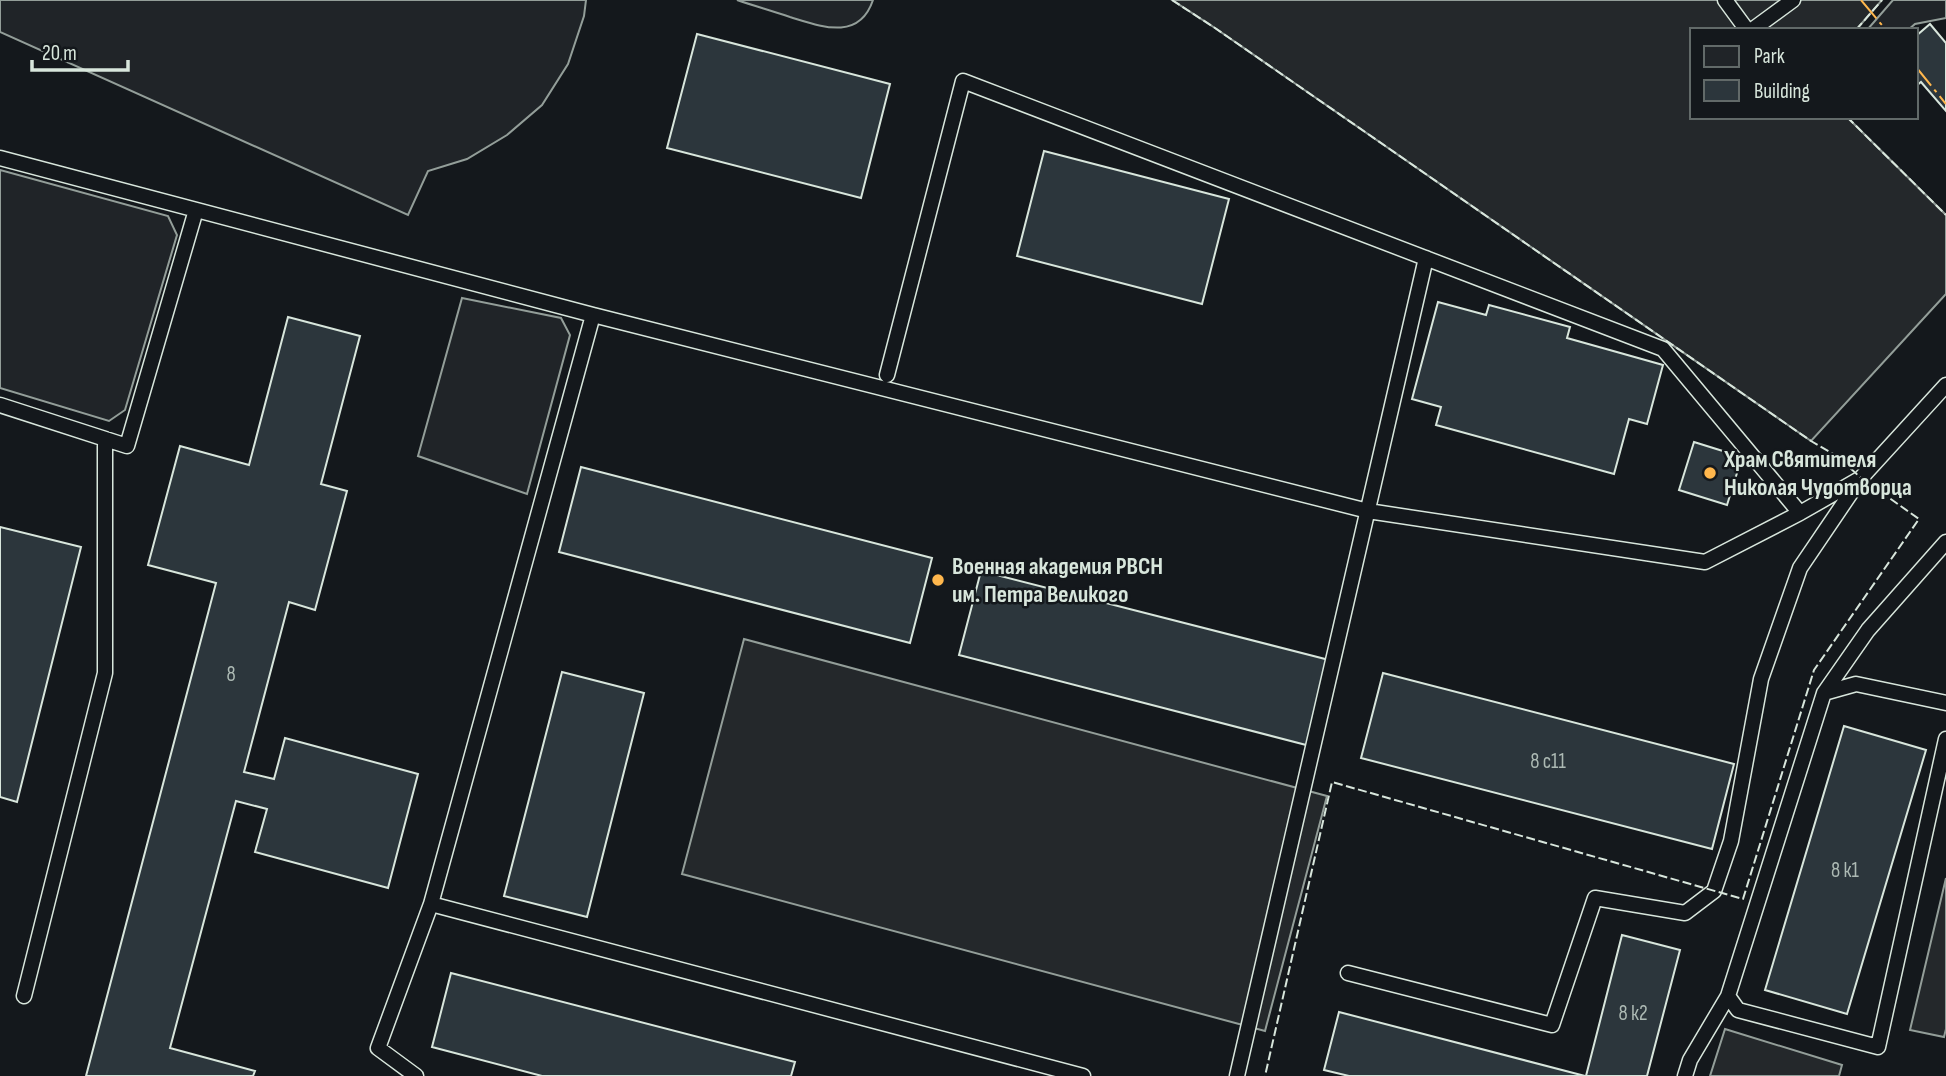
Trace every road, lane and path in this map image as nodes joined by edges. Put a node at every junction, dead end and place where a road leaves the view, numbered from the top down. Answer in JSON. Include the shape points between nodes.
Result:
{"nodes":[{"id":1,"x":1725,"y":0,"type":"edge"},
{"id":2,"x":1793,"y":0,"type":"edge"},
{"id":3,"x":1746,"y":28,"type":"edge"},
{"id":4,"x":1755,"y":28,"type":"edge"},
{"id":5,"x":0,"y":158,"type":"edge"},
{"id":6,"x":196,"y":210,"type":"junction"},
{"id":7,"x":1426,"y":258,"type":"junction"},
{"id":8,"x":593,"y":315,"type":"junction"},
{"id":9,"x":887,"y":374,"type":"dead end"},
{"id":10,"x":1946,"y":385,"type":"edge"},
{"id":11,"x":0,"y":405,"type":"edge"},
{"id":12,"x":106,"y":439,"type":"junction"},
{"id":13,"x":1860,"y":478,"type":"junction"},
{"id":14,"x":1368,"y":512,"type":"junction"},
{"id":15,"x":1800,"y":513,"type":"junction"},
{"id":16,"x":1946,"y":542,"type":"edge"},
{"id":17,"x":1824,"y":693,"type":"junction"},
{"id":18,"x":1946,"y":703,"type":"edge"},
{"id":19,"x":1946,"y":739,"type":"edge"},
{"id":20,"x":431,"y":904,"type":"junction"},
{"id":21,"x":1348,"y":973,"type":"dead end"},
{"id":22,"x":24,"y":996,"type":"dead end"},
{"id":23,"x":1728,"y":996,"type":"junction"},
{"id":24,"x":416,"y":1076,"type":"edge"},
{"id":25,"x":1083,"y":1076,"type":"edge"},
{"id":26,"x":1237,"y":1076,"type":"edge"},
{"id":27,"x":1685,"y":1076,"type":"edge"}],
"edges":[{"from":1,"to":3,"type":"lane"},
{"from":2,"to":4,"type":"lane"},
{"from":5,"to":6,"type":"lane"},
{"from":6,"to":8,"type":"lane"},
{"from":6,"to":12,"type":"lane","via":[[127,446]]},
{"from":7,"to":9,"type":"lane","via":[[963,80]]},
{"from":7,"to":14,"type":"lane"},
{"from":7,"to":15,"type":"lane","via":[[1663,349]]},
{"from":8,"to":14,"type":"lane"},
{"from":8,"to":20,"type":"lane"},
{"from":10,"to":13,"type":"lane"},
{"from":11,"to":12,"type":"lane"},
{"from":12,"to":22,"type":"lane","via":[[105,673]]},
{"from":13,"to":15,"type":"lane"},
{"from":13,"to":21,"type":"lane","via":[[1800,568],[1761,680],[1731,841],[1714,891],[1685,913],[1595,898],[1552,1025]]},
{"from":14,"to":15,"type":"lane","via":[[1705,562]]},
{"from":14,"to":26,"type":"lane"},
{"from":16,"to":17,"type":"lane","via":[[1868,630]]},
{"from":17,"to":18,"type":"lane","via":[[1856,684]]},
{"from":17,"to":23,"type":"lane"},
{"from":19,"to":23,"type":"lane","via":[[1878,1047],[1738,1010]]},
{"from":20,"to":24,"type":"lane","via":[[378,1048]]},
{"from":20,"to":25,"type":"lane"},
{"from":23,"to":27,"type":"lane"}]}
